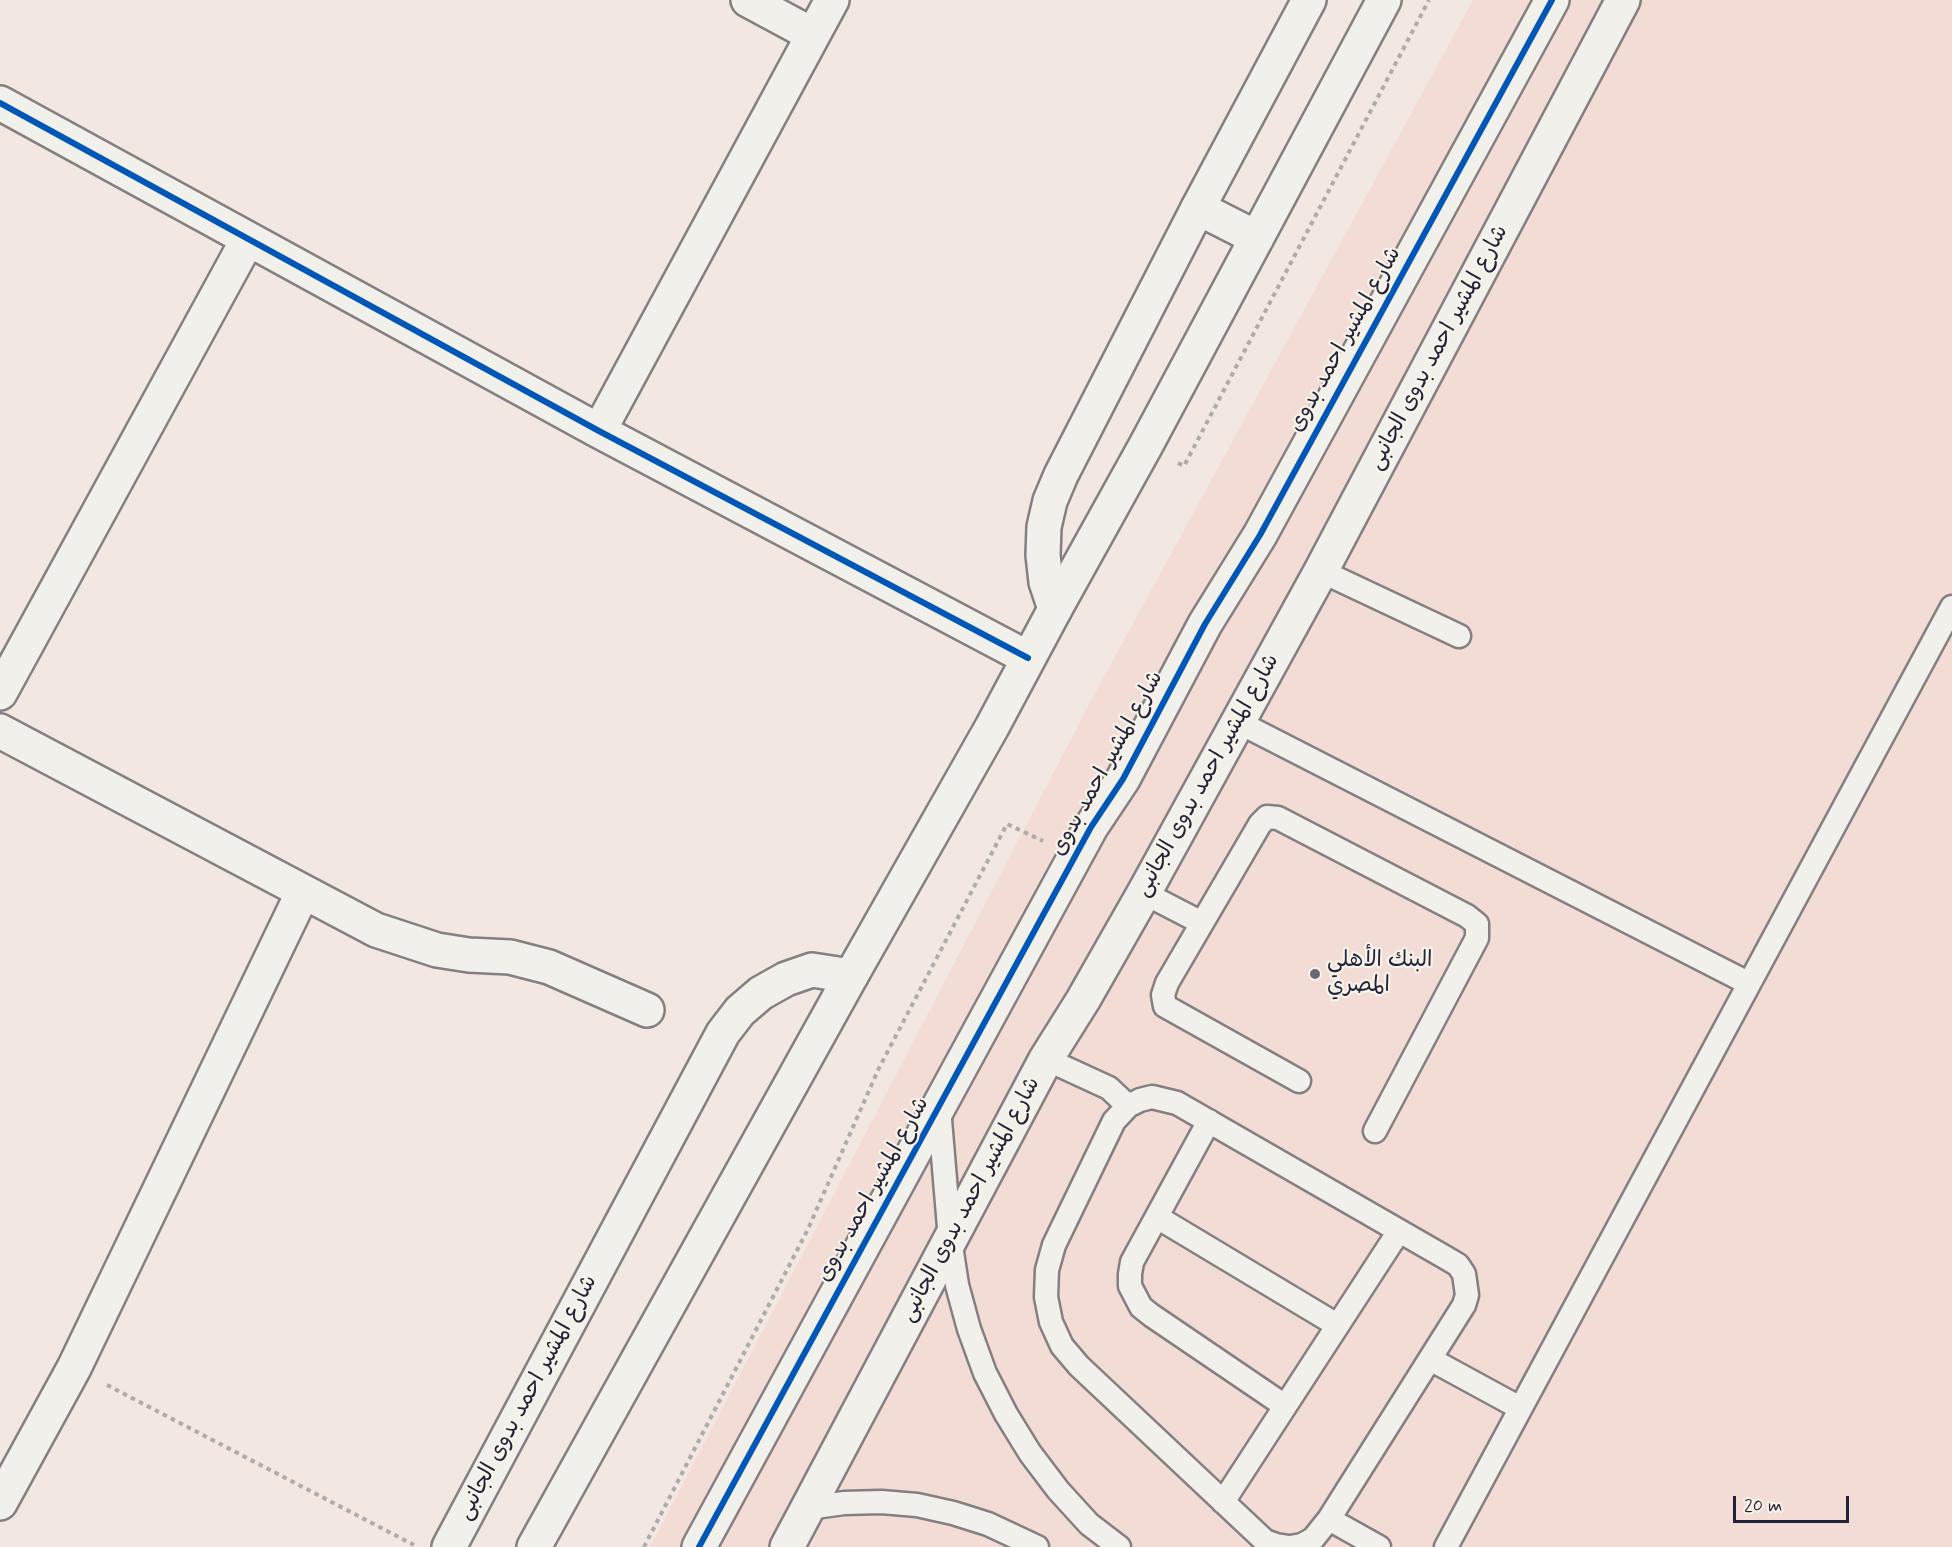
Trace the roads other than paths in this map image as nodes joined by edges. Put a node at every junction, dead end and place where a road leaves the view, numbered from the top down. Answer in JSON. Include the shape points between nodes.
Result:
{"nodes":[{"id":1,"x":748,"y":0,"type":"edge"},
{"id":2,"x":832,"y":0,"type":"edge"},
{"id":3,"x":1309,"y":0,"type":"edge"},
{"id":4,"x":1384,"y":0,"type":"edge"},
{"id":5,"x":1552,"y":0,"type":"edge"},
{"id":6,"x":1623,"y":0,"type":"edge"},
{"id":7,"x":813,"y":35,"type":"junction"},
{"id":8,"x":0,"y":103,"type":"edge"},
{"id":9,"x":1198,"y":208,"type":"junction"},
{"id":10,"x":1257,"y":238,"type":"junction"},
{"id":11,"x":248,"y":239,"type":"junction"},
{"id":12,"x":599,"y":431,"type":"junction"},
{"id":13,"x":1321,"y":571,"type":"junction"},
{"id":14,"x":1952,"y":607,"type":"edge"},
{"id":15,"x":1055,"y":609,"type":"junction"},
{"id":16,"x":1459,"y":636,"type":"dead end"},
{"id":17,"x":1028,"y":658,"type":"junction"},
{"id":18,"x":0,"y":693,"type":"edge"},
{"id":19,"x":1238,"y":722,"type":"junction"},
{"id":20,"x":0,"y":731,"type":"edge"},
{"id":21,"x":303,"y":892,"type":"junction"},
{"id":22,"x":1144,"y":894,"type":"junction"},
{"id":23,"x":1202,"y":923,"type":"junction"},
{"id":24,"x":851,"y":976,"type":"junction"},
{"id":25,"x":1748,"y":983,"type":"junction"},
{"id":26,"x":647,"y":1010,"type":"dead end"},
{"id":27,"x":1046,"y":1059,"type":"junction"},
{"id":28,"x":1299,"y":1081,"type":"dead end"},
{"id":29,"x":1128,"y":1106,"type":"junction"},
{"id":30,"x":939,"y":1108,"type":"junction"},
{"id":31,"x":1209,"y":1121,"type":"junction"},
{"id":32,"x":1375,"y":1131,"type":"dead end"},
{"id":33,"x":1157,"y":1217,"type":"junction"},
{"id":34,"x":1399,"y":1231,"type":"junction"},
{"id":35,"x":950,"y":1239,"type":"junction"},
{"id":36,"x":1337,"y":1325,"type":"junction"},
{"id":37,"x":1430,"y":1359,"type":"junction"},
{"id":38,"x":1285,"y":1406,"type":"junction"},
{"id":39,"x":1520,"y":1408,"type":"junction"},
{"id":40,"x":1223,"y":1502,"type":"junction"},
{"id":41,"x":0,"y":1503,"type":"edge"},
{"id":42,"x":808,"y":1508,"type":"junction"},
{"id":43,"x":1329,"y":1519,"type":"junction"},
{"id":44,"x":1263,"y":1544,"type":"edge"},
{"id":45,"x":449,"y":1547,"type":"edge"},
{"id":46,"x":534,"y":1547,"type":"edge"},
{"id":47,"x":699,"y":1547,"type":"edge"},
{"id":48,"x":787,"y":1547,"type":"edge"},
{"id":49,"x":1037,"y":1547,"type":"edge"},
{"id":50,"x":1119,"y":1547,"type":"edge"},
{"id":51,"x":1289,"y":1547,"type":"edge"},
{"id":52,"x":1379,"y":1547,"type":"edge"},
{"id":53,"x":1446,"y":1547,"type":"edge"}],
"edges":[{"from":1,"to":7,"type":"street"},
{"from":2,"to":7,"type":"street"},
{"from":3,"to":9,"type":"street"},
{"from":4,"to":10,"type":"street"},
{"from":5,"to":30,"type":"street","name":"شارع المشير احمد بدوى","via":[[1260,535],[1205,624],[1123,779],[1091,827]]},
{"from":6,"to":13,"type":"street","name":"شارع المشير احمد بدوى الجانبى"},
{"from":7,"to":12,"type":"street"},
{"from":8,"to":11,"type":"street"},
{"from":9,"to":10,"type":"street"},
{"from":9,"to":15,"type":"street","via":[[1050,501],[1043,555]]},
{"from":10,"to":15,"type":"street"},
{"from":11,"to":12,"type":"street"},
{"from":11,"to":18,"type":"street"},
{"from":12,"to":17,"type":"street"},
{"from":13,"to":16,"type":"lane"},
{"from":13,"to":19,"type":"street","name":"شارع المشير احمد بدوى الجانبى"},
{"from":14,"to":25,"type":"lane"},
{"from":15,"to":17,"type":"street"},
{"from":17,"to":24,"type":"street"},
{"from":19,"to":22,"type":"street","name":"شارع المشير احمد بدوى الجانبى"},
{"from":19,"to":25,"type":"lane"},
{"from":20,"to":21,"type":"street"},
{"from":21,"to":26,"type":"street","via":[[375,930],[406,941],[437,950],[540,964]]},
{"from":21,"to":41,"type":"street","via":[[74,1368]]},
{"from":22,"to":23,"type":"lane"},
{"from":22,"to":27,"type":"street","name":"شارع المشير احمد بدوى الجانبى"},
{"from":23,"to":28,"type":"lane","via":[[1167,983],[1165,1006]]},
{"from":23,"to":32,"type":"lane","via":[[1267,817],[1278,818],[1477,924],[1478,938]]},
{"from":24,"to":45,"type":"street","name":"شارع المشير احمد بدوى الجانبى","via":[[812,970],[786,979],[761,993],[723,1033]]},
{"from":24,"to":46,"type":"street"},
{"from":25,"to":39,"type":"lane"},
{"from":27,"to":29,"type":"lane","via":[[1109,1088]]},
{"from":27,"to":35,"type":"street","name":"شارع المشير احمد بدوى الجانبى"},
{"from":29,"to":31,"type":"lane","via":[[1152,1097],[1165,1099]]},
{"from":29,"to":40,"type":"lane","via":[[1114,1121],[1054,1245],[1047,1270],[1046,1297],[1051,1322],[1062,1346],[1079,1366]]},
{"from":30,"to":35,"type":"lane"},
{"from":30,"to":47,"type":"street","name":"شارع المشير احمد بدوى"},
{"from":31,"to":33,"type":"lane"},
{"from":31,"to":34,"type":"lane"},
{"from":33,"to":36,"type":"lane"},
{"from":33,"to":38,"type":"lane","via":[[1132,1262],[1130,1286],[1141,1307]]},
{"from":34,"to":36,"type":"lane"},
{"from":34,"to":37,"type":"lane","via":[[1458,1265],[1467,1284],[1464,1305]]},
{"from":35,"to":42,"type":"street","name":"شارع المشير احمد بدوى الجانبى"},
{"from":35,"to":50,"type":"lane","via":[[969,1329],[1006,1414],[1058,1490],[1089,1524]]},
{"from":36,"to":38,"type":"lane"},
{"from":37,"to":39,"type":"lane"},
{"from":37,"to":43,"type":"lane"},
{"from":38,"to":40,"type":"lane"},
{"from":39,"to":53,"type":"lane"},
{"from":40,"to":44,"type":"lane"},
{"from":42,"to":48,"type":"street","name":"شارع المشير احمد بدوى الجانبى"},
{"from":42,"to":49,"type":"lane","via":[[881,1502],[917,1505],[988,1524]]},
{"from":43,"to":51,"type":"lane","via":[[1313,1539]]},
{"from":43,"to":52,"type":"lane"},
{"from":44,"to":51,"type":"lane"}]}
